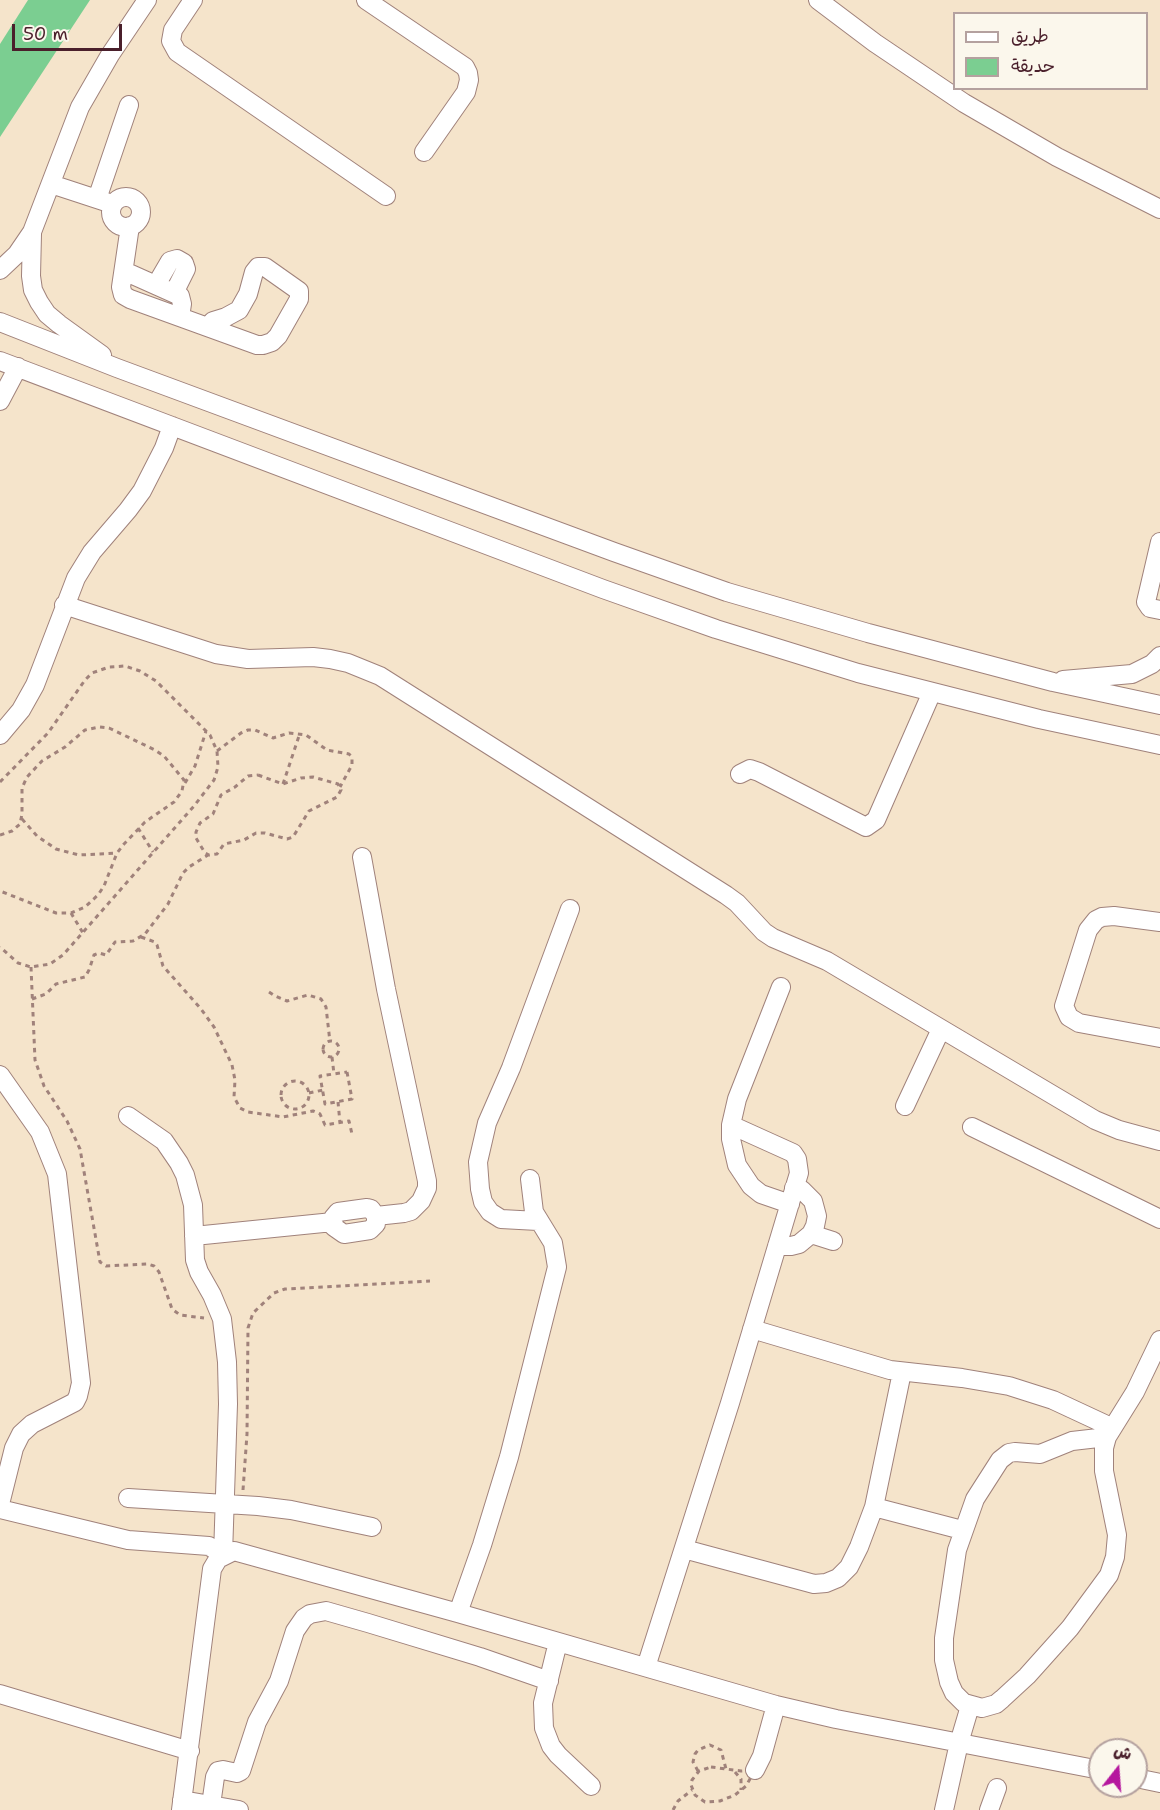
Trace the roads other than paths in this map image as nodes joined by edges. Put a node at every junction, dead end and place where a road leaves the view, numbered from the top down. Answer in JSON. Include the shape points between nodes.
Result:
{"nodes":[{"id":1,"x":147,"y":0,"type":"edge"},
{"id":2,"x":193,"y":0,"type":"edge"},
{"id":3,"x":366,"y":0,"type":"edge"},
{"id":4,"x":818,"y":0,"type":"edge"},
{"id":5,"x":129,"y":105,"type":"dead end"},
{"id":6,"x":424,"y":152,"type":"dead end"},
{"id":7,"x":51,"y":184,"type":"junction"},
{"id":8,"x":386,"y":196,"type":"dead end"},
{"id":9,"x":105,"y":202,"type":"junction"},
{"id":10,"x":1160,"y":209,"type":"edge"},
{"id":11,"x":130,"y":226,"type":"junction"},
{"id":12,"x":32,"y":232,"type":"junction"},
{"id":13,"x":0,"y":270,"type":"edge"},
{"id":14,"x":124,"y":271,"type":"junction"},
{"id":15,"x":156,"y":285,"type":"junction"},
{"id":16,"x":174,"y":293,"type":"junction"},
{"id":17,"x":180,"y":317,"type":"junction"},
{"id":18,"x":0,"y":322,"type":"edge"},
{"id":19,"x":208,"y":327,"type":"junction"},
{"id":20,"x":0,"y":361,"type":"edge"},
{"id":21,"x":18,"y":368,"type":"junction"},
{"id":22,"x":117,"y":368,"type":"junction"},
{"id":23,"x":2,"y":393,"type":"edge"},
{"id":24,"x":172,"y":426,"type":"junction"},
{"id":25,"x":1160,"y":542,"type":"edge"},
{"id":26,"x":64,"y":605,"type":"junction"},
{"id":27,"x":1160,"y":610,"type":"edge"},
{"id":28,"x":1160,"y":656,"type":"edge"},
{"id":29,"x":1053,"y":682,"type":"junction"},
{"id":30,"x":932,"y":692,"type":"junction"},
{"id":31,"x":1160,"y":705,"type":"edge"},
{"id":32,"x":0,"y":735,"type":"edge"},
{"id":33,"x":1160,"y":745,"type":"edge"},
{"id":34,"x":740,"y":774,"type":"dead end"},
{"id":35,"x":362,"y":857,"type":"dead end"},
{"id":36,"x":570,"y":909,"type":"dead end"},
{"id":37,"x":1160,"y":922,"type":"edge"},
{"id":38,"x":781,"y":987,"type":"dead end"},
{"id":39,"x":941,"y":1029,"type":"junction"},
{"id":40,"x":1160,"y":1038,"type":"edge"},
{"id":41,"x":0,"y":1075,"type":"edge"},
{"id":42,"x":905,"y":1106,"type":"dead end"},
{"id":43,"x":128,"y":1116,"type":"dead end"},
{"id":44,"x":731,"y":1125,"type":"junction"},
{"id":45,"x":972,"y":1127,"type":"dead end"},
{"id":46,"x":1160,"y":1141,"type":"edge"},
{"id":47,"x":530,"y":1179,"type":"dead end"},
{"id":48,"x":792,"y":1196,"type":"junction"},
{"id":49,"x":1160,"y":1219,"type":"edge"},
{"id":50,"x":538,"y":1221,"type":"junction"},
{"id":51,"x":810,"y":1234,"type":"junction"},
{"id":52,"x":194,"y":1236,"type":"junction"},
{"id":53,"x":833,"y":1241,"type":"dead end"},
{"id":54,"x":777,"y":1246,"type":"junction"},
{"id":55,"x":752,"y":1329,"type":"junction"},
{"id":56,"x":1160,"y":1340,"type":"edge"},
{"id":57,"x":902,"y":1372,"type":"junction"},
{"id":58,"x":1109,"y":1432,"type":"junction"},
{"id":59,"x":128,"y":1497,"type":"dead end"},
{"id":60,"x":0,"y":1504,"type":"edge"},
{"id":61,"x":234,"y":1504,"type":"junction"},
{"id":62,"x":874,"y":1507,"type":"junction"},
{"id":63,"x":0,"y":1509,"type":"edge"},
{"id":64,"x":372,"y":1527,"type":"dead end"},
{"id":65,"x":962,"y":1530,"type":"junction"},
{"id":66,"x":684,"y":1549,"type":"junction"},
{"id":67,"x":223,"y":1555,"type":"junction"},
{"id":68,"x":458,"y":1613,"type":"junction"},
{"id":69,"x":558,"y":1642,"type":"junction"},
{"id":70,"x":646,"y":1667,"type":"junction"},
{"id":71,"x":549,"y":1682,"type":"junction"},
{"id":72,"x":0,"y":1694,"type":"edge"},
{"id":73,"x":776,"y":1705,"type":"junction"},
{"id":74,"x":970,"y":1706,"type":"junction"},
{"id":75,"x":959,"y":1743,"type":"junction"},
{"id":76,"x":190,"y":1751,"type":"junction"},
{"id":77,"x":1088,"y":1768,"type":"edge"},
{"id":78,"x":755,"y":1770,"type":"road end"},
{"id":79,"x":591,"y":1786,"type":"dead end"},
{"id":80,"x":997,"y":1788,"type":"dead end"},
{"id":81,"x":182,"y":1805,"type":"edge"},
{"id":82,"x":211,"y":1805,"type":"junction"},
{"id":83,"x":239,"y":1810,"type":"edge"},
{"id":84,"x":944,"y":1810,"type":"edge"},
{"id":85,"x":988,"y":1810,"type":"edge"}],
"edges":[{"from":1,"to":7,"type":"street","via":[[89,89]]},
{"from":2,"to":8,"type":"street","via":[[173,30],[171,41],[177,52]]},
{"from":3,"to":6,"type":"street","via":[[465,67],[468,73],[466,92]]},
{"from":4,"to":10,"type":"street","via":[[964,103],[1057,157]]},
{"from":5,"to":9,"type":"street"},
{"from":7,"to":9,"type":"street"},
{"from":7,"to":12,"type":"street"},
{"from":9,"to":11,"type":"street","via":[[114,221]]},
{"from":9,"to":11,"type":"street","via":[[121,197],[138,202],[141,213]]},
{"from":11,"to":14,"type":"street"},
{"from":12,"to":13,"type":"street"},
{"from":12,"to":22,"type":"street","via":[[31,276],[39,302],[47,314]]},
{"from":14,"to":15,"type":"street"},
{"from":14,"to":17,"type":"street","via":[[121,287],[126,297]]},
{"from":15,"to":16,"type":"street"},
{"from":15,"to":16,"type":"street","via":[[170,261],[177,259],[186,269]]},
{"from":16,"to":17,"type":"street","via":[[182,301]]},
{"from":17,"to":19,"type":"street"},
{"from":18,"to":22,"type":"street"},
{"from":19,"to":19,"type":"street","via":[[257,345],[268,344],[278,336],[299,299],[299,291],[265,267],[258,267],[239,309]]},
{"from":20,"to":21,"type":"street"},
{"from":21,"to":23,"type":"street"},
{"from":21,"to":24,"type":"street"},
{"from":22,"to":29,"type":"street","via":[[705,584]]},
{"from":24,"to":26,"type":"street","via":[[142,491],[84,564]]},
{"from":24,"to":30,"type":"street","via":[[659,610]]},
{"from":25,"to":27,"type":"street","via":[[1146,602],[1150,608]]},
{"from":26,"to":32,"type":"street","via":[[35,685]]},
{"from":26,"to":39,"type":"street","via":[[216,654],[248,659],[330,659],[380,676],[726,895],[748,912],[764,932],[811,952]]},
{"from":28,"to":29,"type":"street","via":[[1132,674]]},
{"from":29,"to":31,"type":"street"},
{"from":30,"to":33,"type":"street"},
{"from":30,"to":34,"type":"street","via":[[876,820],[866,827],[759,772],[750,769]]},
{"from":35,"to":52,"type":"street","via":[[427,1188],[411,1211],[376,1216],[374,1228],[366,1232],[344,1234],[336,1230],[333,1222]]},
{"from":36,"to":50,"type":"street","via":[[487,1123],[478,1162],[483,1202],[490,1212],[507,1220]]},
{"from":37,"to":40,"type":"street","via":[[1114,916],[1096,920],[1088,930],[1064,1006],[1069,1017],[1079,1023]]},
{"from":38,"to":44,"type":"street","via":[[736,1099]]},
{"from":39,"to":42,"type":"street"},
{"from":39,"to":46,"type":"street","via":[[1095,1120]]},
{"from":41,"to":60,"type":"street","via":[[40,1132],[57,1174],[81,1383],[75,1402],[21,1434]]},
{"from":43,"to":52,"type":"street","via":[[164,1141],[179,1163],[190,1189]]},
{"from":44,"to":48,"type":"street","via":[[734,1152],[743,1176],[761,1194]]},
{"from":44,"to":48,"type":"street","via":[[792,1153],[799,1166]]},
{"from":45,"to":49,"type":"street"},
{"from":47,"to":50,"type":"street"},
{"from":48,"to":51,"type":"street","via":[[808,1195],[816,1209]]},
{"from":48,"to":54,"type":"street"},
{"from":50,"to":68,"type":"street","via":[[553,1243],[557,1267],[509,1457]]},
{"from":51,"to":53,"type":"street"},
{"from":51,"to":54,"type":"street","via":[[798,1244]]},
{"from":52,"to":61,"type":"street","via":[[199,1272],[222,1319]]},
{"from":54,"to":55,"type":"street"},
{"from":55,"to":57,"type":"street"},
{"from":55,"to":66,"type":"street"},
{"from":56,"to":58,"type":"street","via":[[1135,1392]]},
{"from":57,"to":58,"type":"street","via":[[1009,1386],[1053,1400]]},
{"from":57,"to":62,"type":"street"},
{"from":58,"to":65,"type":"street","via":[[1040,1454],[1015,1452],[1004,1456],[986,1479]]},
{"from":58,"to":74,"type":"street","via":[[1104,1471],[1117,1535],[1109,1575],[1070,1628],[1010,1692],[988,1707]]},
{"from":59,"to":61,"type":"street"},
{"from":61,"to":64,"type":"street","via":[[291,1510]]},
{"from":61,"to":67,"type":"street"},
{"from":62,"to":65,"type":"street"},
{"from":62,"to":66,"type":"street","via":[[849,1567],[826,1583],[814,1584]]},
{"from":63,"to":67,"type":"street","via":[[128,1540],[208,1546]]},
{"from":65,"to":74,"type":"street","via":[[952,1569],[944,1660],[954,1693]]},
{"from":66,"to":70,"type":"street"},
{"from":67,"to":68,"type":"street","via":[[240,1552]]},
{"from":67,"to":76,"type":"street","via":[[212,1569]]},
{"from":68,"to":69,"type":"street"},
{"from":69,"to":70,"type":"street"},
{"from":69,"to":71,"type":"street"},
{"from":70,"to":73,"type":"street"},
{"from":71,"to":79,"type":"street","via":[[542,1712],[546,1736],[558,1755]]},
{"from":71,"to":82,"type":"street","via":[[326,1611],[310,1614],[294,1631],[279,1682],[257,1722],[241,1771],[218,1771]]},
{"from":72,"to":76,"type":"street"},
{"from":73,"to":75,"type":"street"},
{"from":73,"to":78,"type":"street"},
{"from":74,"to":75,"type":"street"},
{"from":75,"to":77,"type":"street"},
{"from":75,"to":84,"type":"street"},
{"from":76,"to":81,"type":"street"},
{"from":80,"to":85,"type":"street"},
{"from":81,"to":82,"type":"street"},
{"from":82,"to":83,"type":"street"}]}
